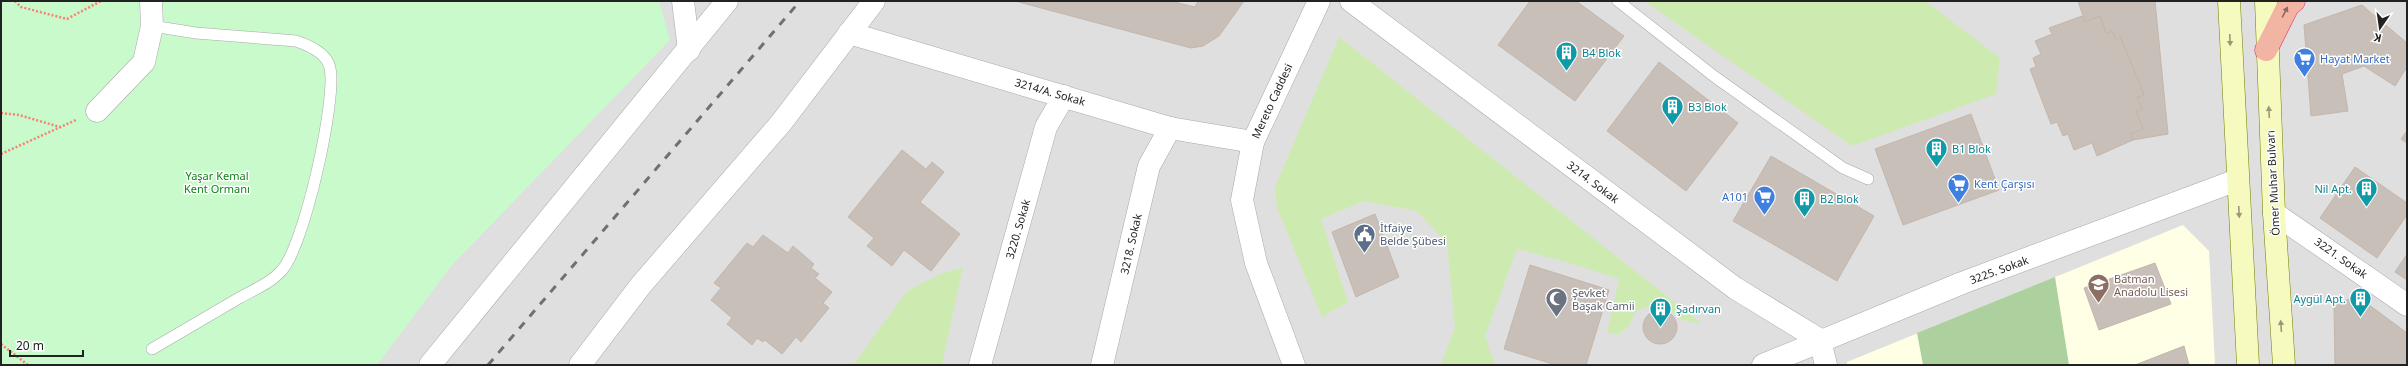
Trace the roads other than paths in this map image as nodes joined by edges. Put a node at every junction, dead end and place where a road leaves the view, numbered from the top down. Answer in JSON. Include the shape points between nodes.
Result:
{"nodes":[{"id":1,"x":151,"y":1,"type":"edge"},
{"id":2,"x":683,"y":1,"type":"edge"},
{"id":3,"x":727,"y":1,"type":"edge"},
{"id":4,"x":874,"y":1,"type":"edge"},
{"id":5,"x":1319,"y":1,"type":"edge"},
{"id":6,"x":1351,"y":1,"type":"edge"},
{"id":7,"x":1618,"y":1,"type":"edge"},
{"id":8,"x":2229,"y":1,"type":"edge"},
{"id":9,"x":2266,"y":1,"type":"edge"},
{"id":10,"x":2294,"y":1,"type":"edge"},
{"id":11,"x":152,"y":26,"type":"junction"},
{"id":12,"x":849,"y":34,"type":"junction"},
{"id":13,"x":689,"y":50,"type":"junction"},
{"id":14,"x":2266,"y":50,"type":"junction"},
{"id":15,"x":1064,"y":96,"type":"junction"},
{"id":16,"x":97,"y":111,"type":"road end"},
{"id":17,"x":1170,"y":128,"type":"junction"},
{"id":18,"x":1253,"y":142,"type":"junction"},
{"id":19,"x":1868,"y":179,"type":"dead end"},
{"id":20,"x":2237,"y":180,"type":"junction"},
{"id":21,"x":2274,"y":213,"type":"junction"},
{"id":22,"x":2407,"y":304,"type":"edge"},
{"id":23,"x":1820,"y":340,"type":"junction"},
{"id":24,"x":152,"y":349,"type":"dead end"},
{"id":25,"x":430,"y":365,"type":"edge"},
{"id":26,"x":580,"y":365,"type":"edge"},
{"id":27,"x":980,"y":365,"type":"edge"},
{"id":28,"x":1102,"y":365,"type":"edge"},
{"id":29,"x":1294,"y":365,"type":"edge"},
{"id":30,"x":1763,"y":365,"type":"edge"},
{"id":31,"x":1826,"y":365,"type":"edge"},
{"id":32,"x":2248,"y":365,"type":"edge"},
{"id":33,"x":2284,"y":365,"type":"edge"}],
"edges":[{"from":1,"to":11,"type":"street"},
{"from":2,"to":13,"type":"street"},
{"from":3,"to":13,"type":"street"},
{"from":4,"to":12,"type":"street"},
{"from":5,"to":18,"type":"street","name":"Mereto Caddesi"},
{"from":6,"to":23,"type":"street","name":"3214. Sokak","via":[[1735,288]]},
{"from":7,"to":19,"type":"lane","via":[[1715,77],[1843,168]]},
{"from":8,"to":20,"type":"main road","one_way":true},
{"from":9,"to":14,"type":"main road","name":"Ömer Muhar Bulvarı"},
{"from":14,"to":10,"type":"highway","one_way":true,"via":[[2288,6]]},
{"from":11,"to":16,"type":"street","via":[[144,62]]},
{"from":11,"to":24,"type":"lane","via":[[307,44],[321,55],[330,68],[331,92],[308,211],[289,262],[270,280]]},
{"from":12,"to":15,"type":"street","name":"3214/A. Sokak"},
{"from":12,"to":26,"type":"street","via":[[781,123],[641,286]]},
{"from":13,"to":25,"type":"street"},
{"from":21,"to":14,"type":"main road","name":"Ömer Muhar Bulvarı","one_way":true},
{"from":15,"to":17,"type":"street","name":"3214/A. Sokak"},
{"from":15,"to":27,"type":"street","name":"3220. Sokak","via":[[1046,127]]},
{"from":17,"to":18,"type":"street","name":"3214/A. Sokak"},
{"from":17,"to":28,"type":"street","name":"3218. Sokak","via":[[1149,166]]},
{"from":18,"to":29,"type":"street","name":"Mereto Caddesi","via":[[1242,200],[1256,263]]},
{"from":20,"to":23,"type":"street","name":"3225. Sokak","via":[[1962,283]]},
{"from":20,"to":32,"type":"main road","one_way":true},
{"from":21,"to":22,"type":"street","name":"3221. Sokak"},
{"from":33,"to":21,"type":"main road","name":"Ömer Muhar Bulvarı","one_way":true},
{"from":23,"to":30,"type":"street","name":"3225. Sokak"},
{"from":23,"to":31,"type":"street"}]}
